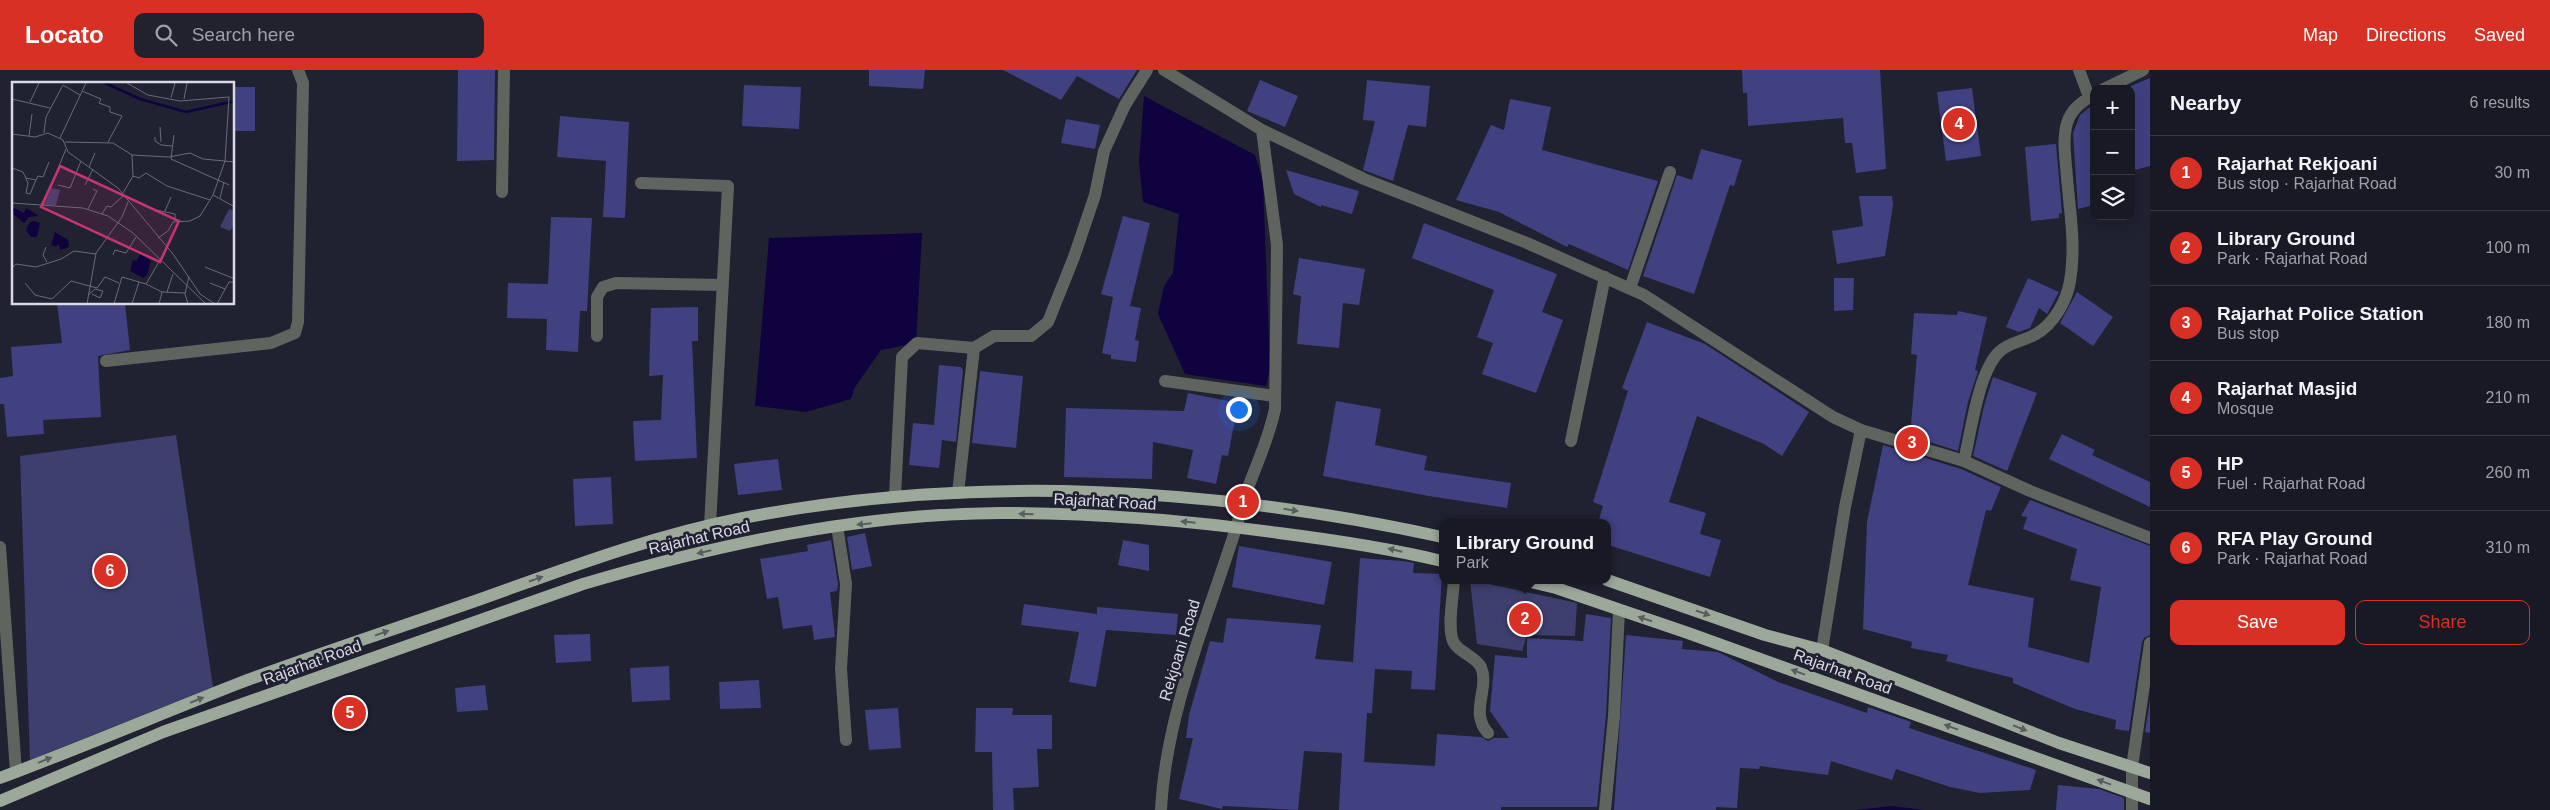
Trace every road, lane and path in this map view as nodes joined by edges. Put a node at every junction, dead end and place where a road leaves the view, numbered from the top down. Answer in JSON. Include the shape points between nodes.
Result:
{"nodes":[{"id":1,"x":298,"y":70,"type":"edge"},
{"id":2,"x":504,"y":70,"type":"edge"},
{"id":3,"x":1147,"y":70,"type":"edge"},
{"id":4,"x":1164,"y":70,"type":"edge"},
{"id":5,"x":2079,"y":70,"type":"edge"},
{"id":6,"x":2143,"y":70,"type":"edge"},
{"id":7,"x":2112,"y":85,"type":"edge"},
{"id":8,"x":2090,"y":94,"type":"edge"},
{"id":9,"x":2090,"y":97,"type":"edge"},
{"id":10,"x":1262,"y":130,"type":"junction"},
{"id":11,"x":1670,"y":172,"type":"dead end"},
{"id":12,"x":641,"y":183,"type":"dead end"},
{"id":13,"x":502,"y":192,"type":"dead end"},
{"id":14,"x":1605,"y":277,"type":"junction"},
{"id":15,"x":723,"y":285,"type":"junction"},
{"id":16,"x":1630,"y":288,"type":"junction"},
{"id":17,"x":597,"y":336,"type":"dead end"},
{"id":18,"x":974,"y":348,"type":"junction"},
{"id":19,"x":106,"y":361,"type":"dead end"},
{"id":20,"x":1165,"y":381,"type":"dead end"},
{"id":21,"x":1275,"y":396,"type":"junction"},
{"id":22,"x":1860,"y":430,"type":"junction"},
{"id":23,"x":1571,"y":441,"type":"dead end"},
{"id":24,"x":1964,"y":461,"type":"junction"},
{"id":25,"x":958,"y":493,"type":"junction"},
{"id":26,"x":895,"y":496,"type":"junction"},
{"id":27,"x":1243,"y":502,"type":"junction"},
{"id":28,"x":710,"y":526,"type":"junction"},
{"id":29,"x":838,"y":526,"type":"junction"},
{"id":30,"x":1236,"y":527,"type":"junction"},
{"id":31,"x":1439,"y":536,"type":"edge"},
{"id":32,"x":2150,"y":538,"type":"edge"},
{"id":33,"x":0,"y":547,"type":"edge"},
{"id":34,"x":1439,"y":560,"type":"edge"},
{"id":35,"x":1611,"y":581,"type":"edge"},
{"id":36,"x":1454,"y":584,"type":"edge"},
{"id":37,"x":1540,"y":584,"type":"edge"},
{"id":38,"x":1619,"y":610,"type":"junction"},
{"id":39,"x":2150,"y":643,"type":"edge"},
{"id":40,"x":1822,"y":650,"type":"junction"},
{"id":41,"x":1488,"y":733,"type":"dead end"},
{"id":42,"x":846,"y":740,"type":"dead end"},
{"id":43,"x":2132,"y":767,"type":"junction"},
{"id":44,"x":16,"y":772,"type":"junction"},
{"id":45,"x":2150,"y":773,"type":"edge"},
{"id":46,"x":0,"y":778,"type":"edge"},
{"id":47,"x":2132,"y":792,"type":"junction"},
{"id":48,"x":2150,"y":799,"type":"edge"},
{"id":49,"x":0,"y":801,"type":"edge"},
{"id":50,"x":1162,"y":810,"type":"edge"},
{"id":51,"x":1604,"y":810,"type":"edge"},
{"id":52,"x":2132,"y":810,"type":"edge"}],
"edges":[{"from":1,"to":19,"type":"street","via":[[303,83],[298,322],[295,333],[271,343]]},
{"from":2,"to":13,"type":"street"},
{"from":3,"to":18,"type":"street","via":[[1125,105],[1104,151],[1086,222],[1048,322],[1031,336],[994,336]]},
{"from":4,"to":10,"type":"street"},
{"from":5,"to":8,"type":"street"},
{"from":6,"to":7,"type":"street"},
{"from":9,"to":24,"type":"street","via":[[2069,118],[2065,148],[2073,248],[2068,292],[2048,324],[2037,334],[2014,342],[1999,352],[1978,396]]},
{"from":10,"to":14,"type":"street","via":[[1364,179]]},
{"from":10,"to":21,"type":"street","name":"Rekjoani Road","via":[[1277,246]]},
{"from":11,"to":16,"type":"street"},
{"from":12,"to":15,"type":"street","via":[[728,186]]},
{"from":14,"to":16,"type":"street"},
{"from":14,"to":23,"type":"street"},
{"from":15,"to":17,"type":"street","via":[[616,283],[603,287],[597,297]]},
{"from":15,"to":28,"type":"street"},
{"from":16,"to":22,"type":"street","via":[[1809,402]]},
{"from":18,"to":25,"type":"street"},
{"from":18,"to":26,"type":"street","via":[[917,343],[902,356]]},
{"from":20,"to":21,"type":"street"},
{"from":21,"to":27,"type":"street","name":"Rekjoani Road","via":[[1270,436]]},
{"from":22,"to":24,"type":"street"},
{"from":22,"to":40,"type":"street"},
{"from":24,"to":32,"type":"street"},
{"from":25,"to":26,"type":"main road","name":"Rajarhat Road"},
{"from":25,"to":27,"type":"main road","name":"Rajarhat Road","via":[[1064,492]]},
{"from":26,"to":28,"type":"main road","name":"Rajarhat Road","via":[[810,507]]},
{"from":27,"to":30,"type":"street","name":"Rekjoani Road"},
{"from":27,"to":31,"type":"main road","name":"Rajarhat Road","one_way":true},
{"from":44,"to":28,"type":"main road","name":"Rajarhat Road","one_way":true,"via":[[239,684],[636,544]]},
{"from":30,"to":29,"type":"main road","name":"Rajarhat Road","one_way":true,"via":[[1146,518],[998,513]]},
{"from":29,"to":42,"type":"street","via":[[846,584],[841,669]]},
{"from":29,"to":49,"type":"main road","name":"Rajarhat Road","one_way":true,"via":[[716,549],[583,584],[163,732]]},
{"from":34,"to":30,"type":"main road","name":"Rajarhat Road","one_way":true,"via":[[1390,548]]},
{"from":30,"to":50,"type":"street","name":"Rekjoani Road","via":[[1204,619],[1178,709],[1163,783]]},
{"from":33,"to":44,"type":"street"},
{"from":35,"to":40,"type":"main road","name":"Rajarhat Road","one_way":true,"via":[[1765,635]]},
{"from":36,"to":41,"type":"street","via":[[1451,635],[1457,647],[1481,668],[1480,721]]},
{"from":37,"to":38,"type":"main road","name":"Rajarhat Road"},
{"from":47,"to":38,"type":"main road","name":"Rajarhat Road","one_way":true},
{"from":38,"to":51,"type":"street","via":[[1614,716]]},
{"from":39,"to":43,"type":"street"},
{"from":40,"to":43,"type":"main road","name":"Rajarhat Road","one_way":true,"via":[[2059,744]]},
{"from":43,"to":45,"type":"main road","name":"Rajarhat Road"},
{"from":43,"to":47,"type":"street"},
{"from":44,"to":46,"type":"main road","name":"Rajarhat Road"},
{"from":47,"to":48,"type":"main road","name":"Rajarhat Road"},
{"from":47,"to":52,"type":"street"}]}
